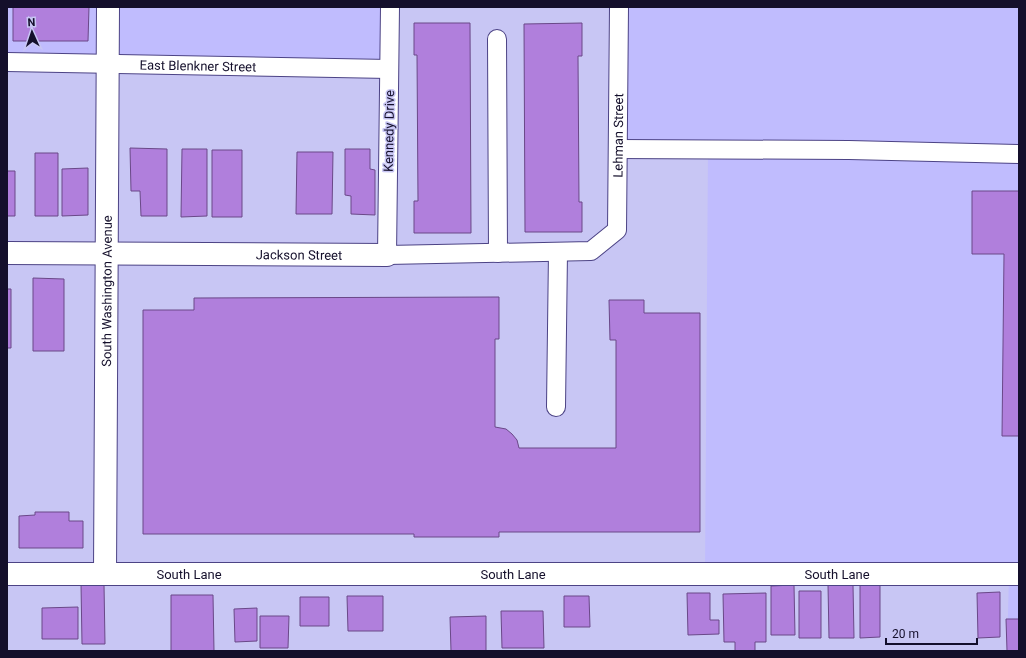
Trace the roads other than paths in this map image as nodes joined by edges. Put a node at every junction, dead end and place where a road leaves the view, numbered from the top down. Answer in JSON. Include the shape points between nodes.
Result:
{"nodes":[{"id":1,"x":108,"y":7,"type":"edge"},
{"id":2,"x":390,"y":7,"type":"edge"},
{"id":3,"x":619,"y":7,"type":"edge"},
{"id":4,"x":497,"y":39,"type":"dead end"},
{"id":5,"x":7,"y":62,"type":"edge"},
{"id":6,"x":108,"y":63,"type":"junction"},
{"id":7,"x":389,"y":69,"type":"junction"},
{"id":8,"x":619,"y":149,"type":"junction"},
{"id":9,"x":1019,"y":154,"type":"edge"},
{"id":10,"x":591,"y":251,"type":"joint"},
{"id":11,"x":558,"y":252,"type":"junction"},
{"id":12,"x":7,"y":253,"type":"edge"},
{"id":13,"x":498,"y":253,"type":"junction"},
{"id":14,"x":107,"y":254,"type":"junction"},
{"id":15,"x":388,"y":255,"type":"junction"},
{"id":16,"x":556,"y":407,"type":"dead end"},
{"id":17,"x":7,"y":574,"type":"edge"},
{"id":18,"x":106,"y":574,"type":"junction"},
{"id":19,"x":1019,"y":574,"type":"edge"}],
"edges":[{"from":1,"to":6,"type":"street","name":"South Washington Avenue"},
{"from":2,"to":7,"type":"lane","name":"Kennedy Drive"},
{"from":3,"to":8,"type":"lane","name":"Lehman Street"},
{"from":4,"to":13,"type":"lane"},
{"from":5,"to":6,"type":"lane","name":"East Blenkner Street"},
{"from":6,"to":7,"type":"lane","name":"East Blenkner Street"},
{"from":6,"to":14,"type":"street","name":"South Washington Avenue"},
{"from":7,"to":15,"type":"lane","name":"Kennedy Drive"},
{"from":8,"to":9,"type":"lane"},
{"from":8,"to":10,"type":"lane","name":"Lehman Street","via":[[617,230]]},
{"from":10,"to":11,"type":"lane","name":"Jackson Street"},
{"from":11,"to":13,"type":"lane","name":"Jackson Street"},
{"from":11,"to":16,"type":"lane"},
{"from":12,"to":14,"type":"street","name":"Jackson Street"},
{"from":13,"to":15,"type":"lane","name":"Jackson Street"},
{"from":14,"to":15,"type":"street","name":"Jackson Street"},
{"from":14,"to":18,"type":"street","name":"South Washington Avenue"},
{"from":17,"to":18,"type":"street","name":"South Lane"},
{"from":18,"to":19,"type":"street","name":"South Lane"}]}
